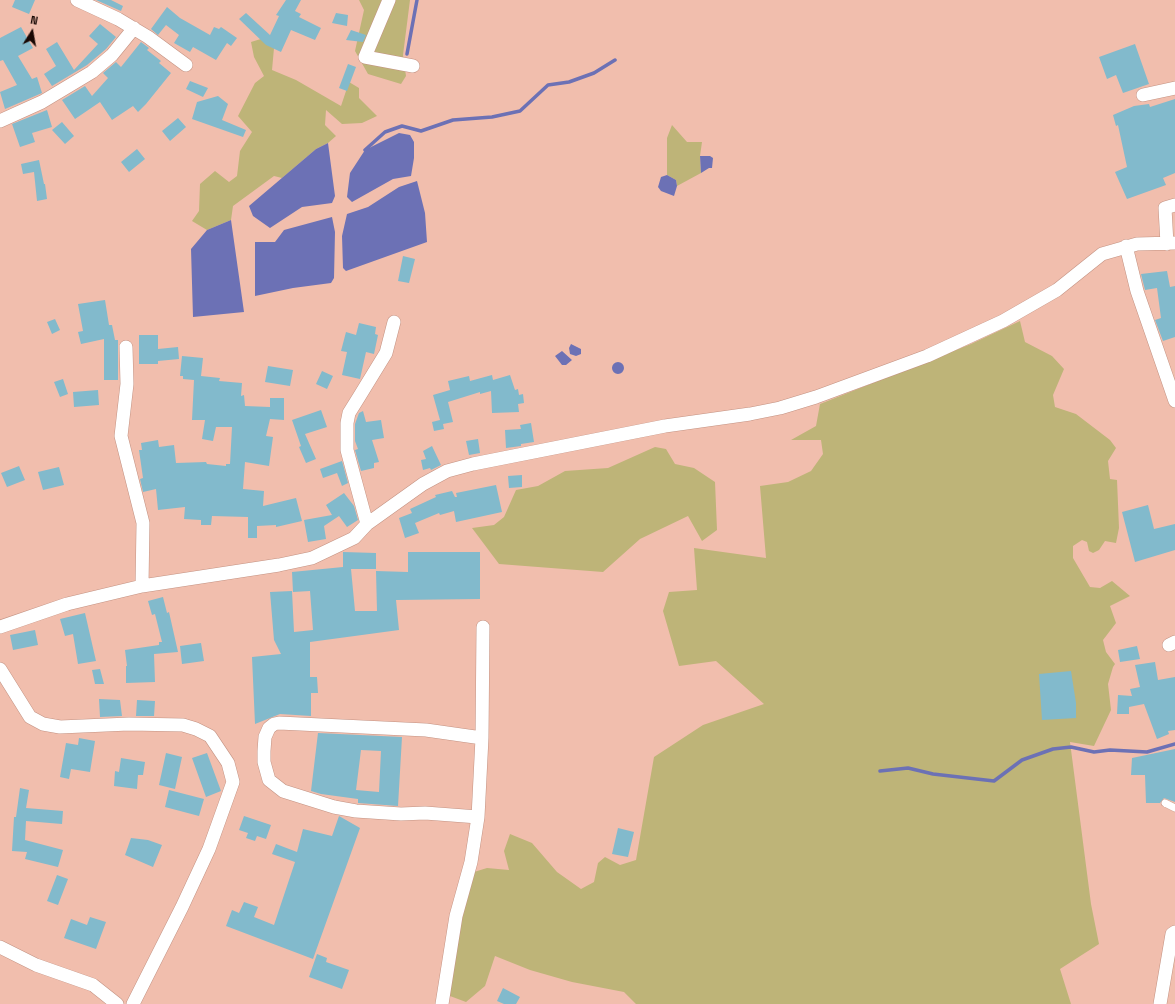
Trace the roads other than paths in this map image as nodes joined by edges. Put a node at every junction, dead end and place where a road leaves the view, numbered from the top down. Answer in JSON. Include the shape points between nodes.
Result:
{"nodes":[{"id":1,"x":77,"y":0,"type":"edge"},
{"id":2,"x":389,"y":0,"type":"edge"},
{"id":3,"x":134,"y":28,"type":"junction"},
{"id":4,"x":186,"y":65,"type":"dead end"},
{"id":5,"x":413,"y":66,"type":"dead end"},
{"id":6,"x":1175,"y":88,"type":"edge"},
{"id":7,"x":1143,"y":95,"type":"dead end"},
{"id":8,"x":0,"y":121,"type":"edge"},
{"id":9,"x":1175,"y":205,"type":"edge"},
{"id":10,"x":1171,"y":243,"type":"edge"},
{"id":11,"x":1126,"y":246,"type":"junction"},
{"id":12,"x":394,"y":322,"type":"dead end"},
{"id":13,"x":126,"y":347,"type":"dead end"},
{"id":14,"x":1175,"y":402,"type":"edge"},
{"id":15,"x":367,"y":524,"type":"junction"},
{"id":16,"x":142,"y":586,"type":"junction"},
{"id":17,"x":0,"y":627,"type":"edge"},
{"id":18,"x":483,"y":627,"type":"dead end"},
{"id":19,"x":0,"y":669,"type":"edge"},
{"id":20,"x":482,"y":738,"type":"junction"},
{"id":21,"x":1165,"y":803,"type":"dead end"},
{"id":22,"x":1175,"y":808,"type":"edge"},
{"id":23,"x":478,"y":817,"type":"junction"},
{"id":24,"x":1175,"y":932,"type":"edge"},
{"id":25,"x":0,"y":946,"type":"edge"},
{"id":26,"x":117,"y":1004,"type":"edge"},
{"id":27,"x":133,"y":1004,"type":"edge"},
{"id":28,"x":442,"y":1004,"type":"edge"},
{"id":29,"x":1160,"y":1004,"type":"edge"}],
"edges":[{"from":1,"to":3,"type":"street"},
{"from":2,"to":5,"type":"street","via":[[365,57]]},
{"from":3,"to":4,"type":"street"},
{"from":3,"to":8,"type":"street","via":[[112,55],[92,72],[42,102]]},
{"from":6,"to":7,"type":"street"},
{"from":9,"to":10,"type":"street","via":[[1165,208]]},
{"from":10,"to":11,"type":"street"},
{"from":11,"to":14,"type":"street","via":[[1137,291]]},
{"from":11,"to":15,"type":"street","via":[[1102,254],[1057,290],[1003,321],[927,356],[863,381],[780,408],[665,426],[473,464],[447,472],[423,484]]},
{"from":12,"to":15,"type":"street","via":[[386,353],[352,408],[347,423],[347,450]]},
{"from":13,"to":16,"type":"street","via":[[127,384],[121,436],[143,523]]},
{"from":15,"to":16,"type":"street","via":[[354,538],[312,558]]},
{"from":16,"to":17,"type":"street","via":[[67,604]]},
{"from":18,"to":20,"type":"street"},
{"from":19,"to":27,"type":"street","via":[[30,717],[43,724],[183,725],[210,736],[228,763],[233,782],[209,849]]},
{"from":20,"to":23,"type":"street"},
{"from":20,"to":23,"type":"street","via":[[426,730],[279,723],[269,728],[264,751],[268,780],[284,791],[298,796],[356,811]]},
{"from":21,"to":22,"type":"lane"},
{"from":23,"to":28,"type":"street","via":[[471,862],[456,916]]},
{"from":24,"to":29,"type":"street","via":[[1172,934]]},
{"from":25,"to":26,"type":"street","via":[[36,965],[93,985]]}]}
